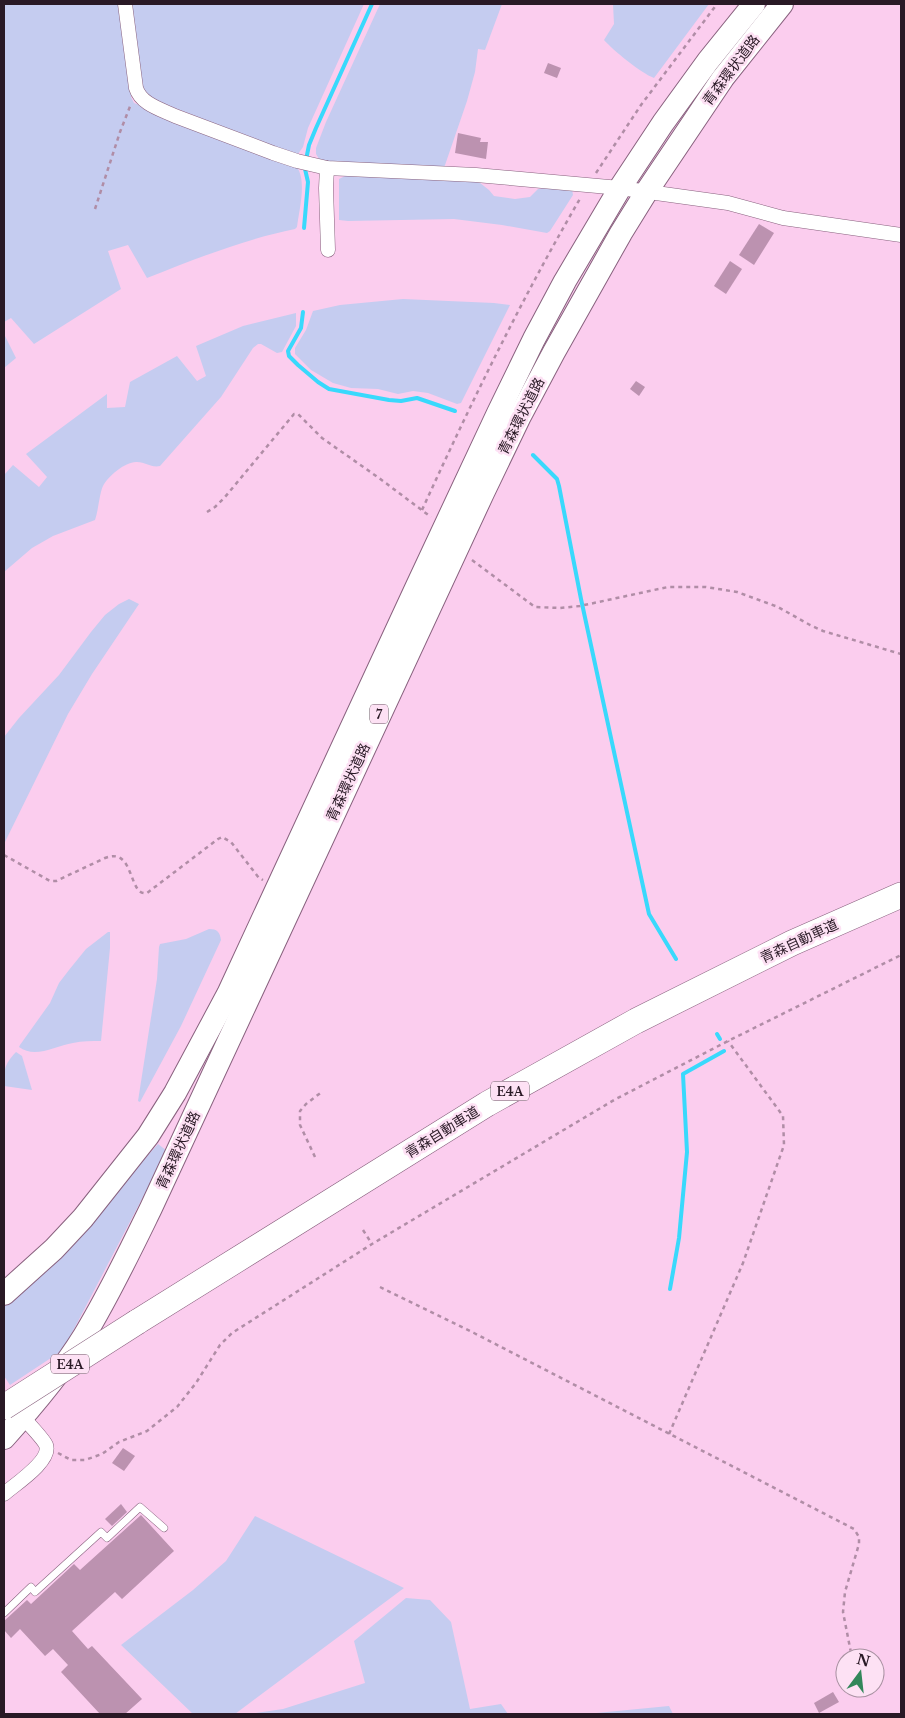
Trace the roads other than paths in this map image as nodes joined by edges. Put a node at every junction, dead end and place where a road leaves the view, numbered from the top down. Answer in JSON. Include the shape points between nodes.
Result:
{"nodes":[{"id":1,"x":125,"y":4,"type":"edge"},
{"id":2,"x":754,"y":4,"type":"edge"},
{"id":3,"x":782,"y":4,"type":"edge"},
{"id":4,"x":328,"y":168,"type":"junction"},
{"id":5,"x":620,"y":188,"type":"junction"},
{"id":6,"x":647,"y":191,"type":"junction"},
{"id":7,"x":901,"y":235,"type":"edge"},
{"id":8,"x":328,"y":250,"type":"dead end"},
{"id":9,"x":901,"y":895,"type":"edge"},
{"id":10,"x":4,"y":1294,"type":"edge"},
{"id":11,"x":4,"y":1394,"type":"edge"},
{"id":12,"x":13,"y":1412,"type":"edge"},
{"id":13,"x":4,"y":1438,"type":"edge"},
{"id":14,"x":4,"y":1494,"type":"edge"},
{"id":15,"x":164,"y":1528,"type":"dead end"},
{"id":16,"x":4,"y":1613,"type":"edge"}],
"edges":[{"from":1,"to":4,"type":"street","via":[[138,93],[149,103],[174,116],[273,154]]},
{"from":2,"to":5,"type":"highway","name":"青森環状道路","number":"7","via":[[708,61]]},
{"from":3,"to":6,"type":"highway","name":"青森環状道路","number":"7","via":[[723,78]]},
{"from":4,"to":5,"type":"street","via":[[476,175]]},
{"from":4,"to":8,"type":"street"},
{"from":5,"to":6,"type":"street"},
{"from":5,"to":10,"type":"highway","name":"青森環状道路","number":"7","via":[[570,273],[498,413],[200,1049],[148,1136],[83,1218]]},
{"from":6,"to":7,"type":"street","via":[[728,203],[783,218]]},
{"from":6,"to":12,"type":"highway","name":"青森環状道路","number":"7","via":[[594,279],[520,416],[147,1216],[85,1334],[56,1376]]},
{"from":9,"to":12,"type":"highway","name":"青森自動車道","number":"E4A","bridge":true,"via":[[792,943],[636,1021],[487,1104],[137,1322]]},
{"from":11,"to":12,"type":"street"},
{"from":12,"to":13,"type":"highway","name":"青森環状道路","number":"7"},
{"from":12,"to":14,"type":"street","via":[[46,1446],[46,1455],[40,1464]]},
{"from":15,"to":16,"type":"lane","via":[[140,1507],[107,1538],[101,1532],[35,1592],[31,1587]]}]}
